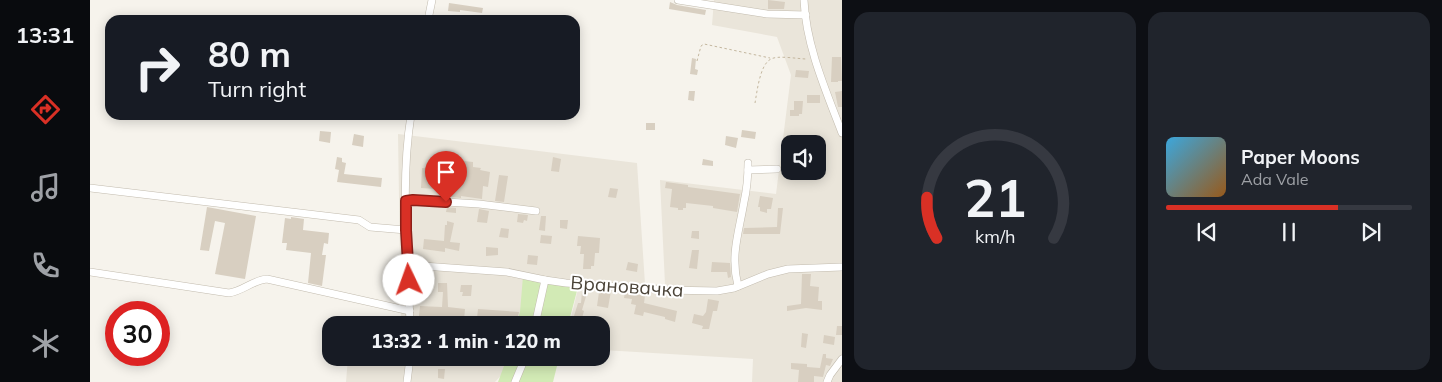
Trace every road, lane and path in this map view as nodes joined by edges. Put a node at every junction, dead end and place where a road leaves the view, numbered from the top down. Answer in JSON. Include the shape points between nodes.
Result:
{"nodes":[{"id":1,"x":432,"y":0,"type":"edge"},
{"id":2,"x":678,"y":0,"type":"edge"},
{"id":3,"x":804,"y":0,"type":"edge"},
{"id":4,"x":806,"y":14,"type":"junction"},
{"id":5,"x":429,"y":15,"type":"edge"},
{"id":6,"x":771,"y":58,"type":"junction"},
{"id":7,"x":815,"y":59,"type":"junction"},
{"id":8,"x":697,"y":61,"type":"dead end"},
{"id":9,"x":755,"y":103,"type":"dead end"},
{"id":10,"x":410,"y":120,"type":"edge"},
{"id":11,"x":842,"y":134,"type":"edge"},
{"id":12,"x":777,"y":169,"type":"dead end"},
{"id":13,"x":90,"y":188,"type":"edge"},
{"id":14,"x":406,"y":201,"type":"junction"},
{"id":15,"x":536,"y":210,"type":"dead end"},
{"id":16,"x":406,"y":230,"type":"junction"},
{"id":17,"x":409,"y":265,"type":"junction"},
{"id":18,"x":842,"y":267,"type":"edge"},
{"id":19,"x":90,"y":272,"type":"edge"},
{"id":20,"x":545,"y":280,"type":"junction"},
{"id":21,"x":738,"y":286,"type":"junction"},
{"id":22,"x":410,"y":311,"type":"junction"},
{"id":23,"x":410,"y":316,"type":"edge"},
{"id":24,"x":537,"y":316,"type":"edge"},
{"id":25,"x":842,"y":359,"type":"edge"},
{"id":26,"x":409,"y":366,"type":"edge"},
{"id":27,"x":522,"y":366,"type":"edge"},
{"id":28,"x":407,"y":382,"type":"edge"},
{"id":29,"x":515,"y":382,"type":"edge"},
{"id":30,"x":827,"y":382,"type":"edge"}],
"edges":[{"from":1,"to":5,"type":"street"},
{"from":2,"to":4,"type":"street","via":[[767,14]]},
{"from":3,"to":4,"type":"street"},
{"from":4,"to":7,"type":"street"},
{"from":6,"to":7,"type":"path"},
{"from":6,"to":8,"type":"path","via":[[704,44],[700,46]]},
{"from":6,"to":9,"type":"path","via":[[763,68]]},
{"from":7,"to":11,"type":"street"},
{"from":10,"to":14,"type":"street"},
{"from":12,"to":21,"type":"street","via":[[748,167],[734,262]]},
{"from":13,"to":16,"type":"street","via":[[359,220],[370,227]]},
{"from":14,"to":15,"type":"street"},
{"from":14,"to":16,"type":"street"},
{"from":16,"to":17,"type":"street"},
{"from":17,"to":20,"type":"street","name":"Врановачка","via":[[507,272]]},
{"from":17,"to":22,"type":"street"},
{"from":18,"to":21,"type":"street","name":"Врановачка","via":[[788,269]]},
{"from":19,"to":22,"type":"street","via":[[229,293],[267,279]]},
{"from":20,"to":21,"type":"street","name":"Врановачка","via":[[666,290],[717,291]]},
{"from":20,"to":24,"type":"street"},
{"from":22,"to":23,"type":"street"},
{"from":25,"to":30,"type":"street"},
{"from":26,"to":28,"type":"street"},
{"from":27,"to":29,"type":"street"}]}
